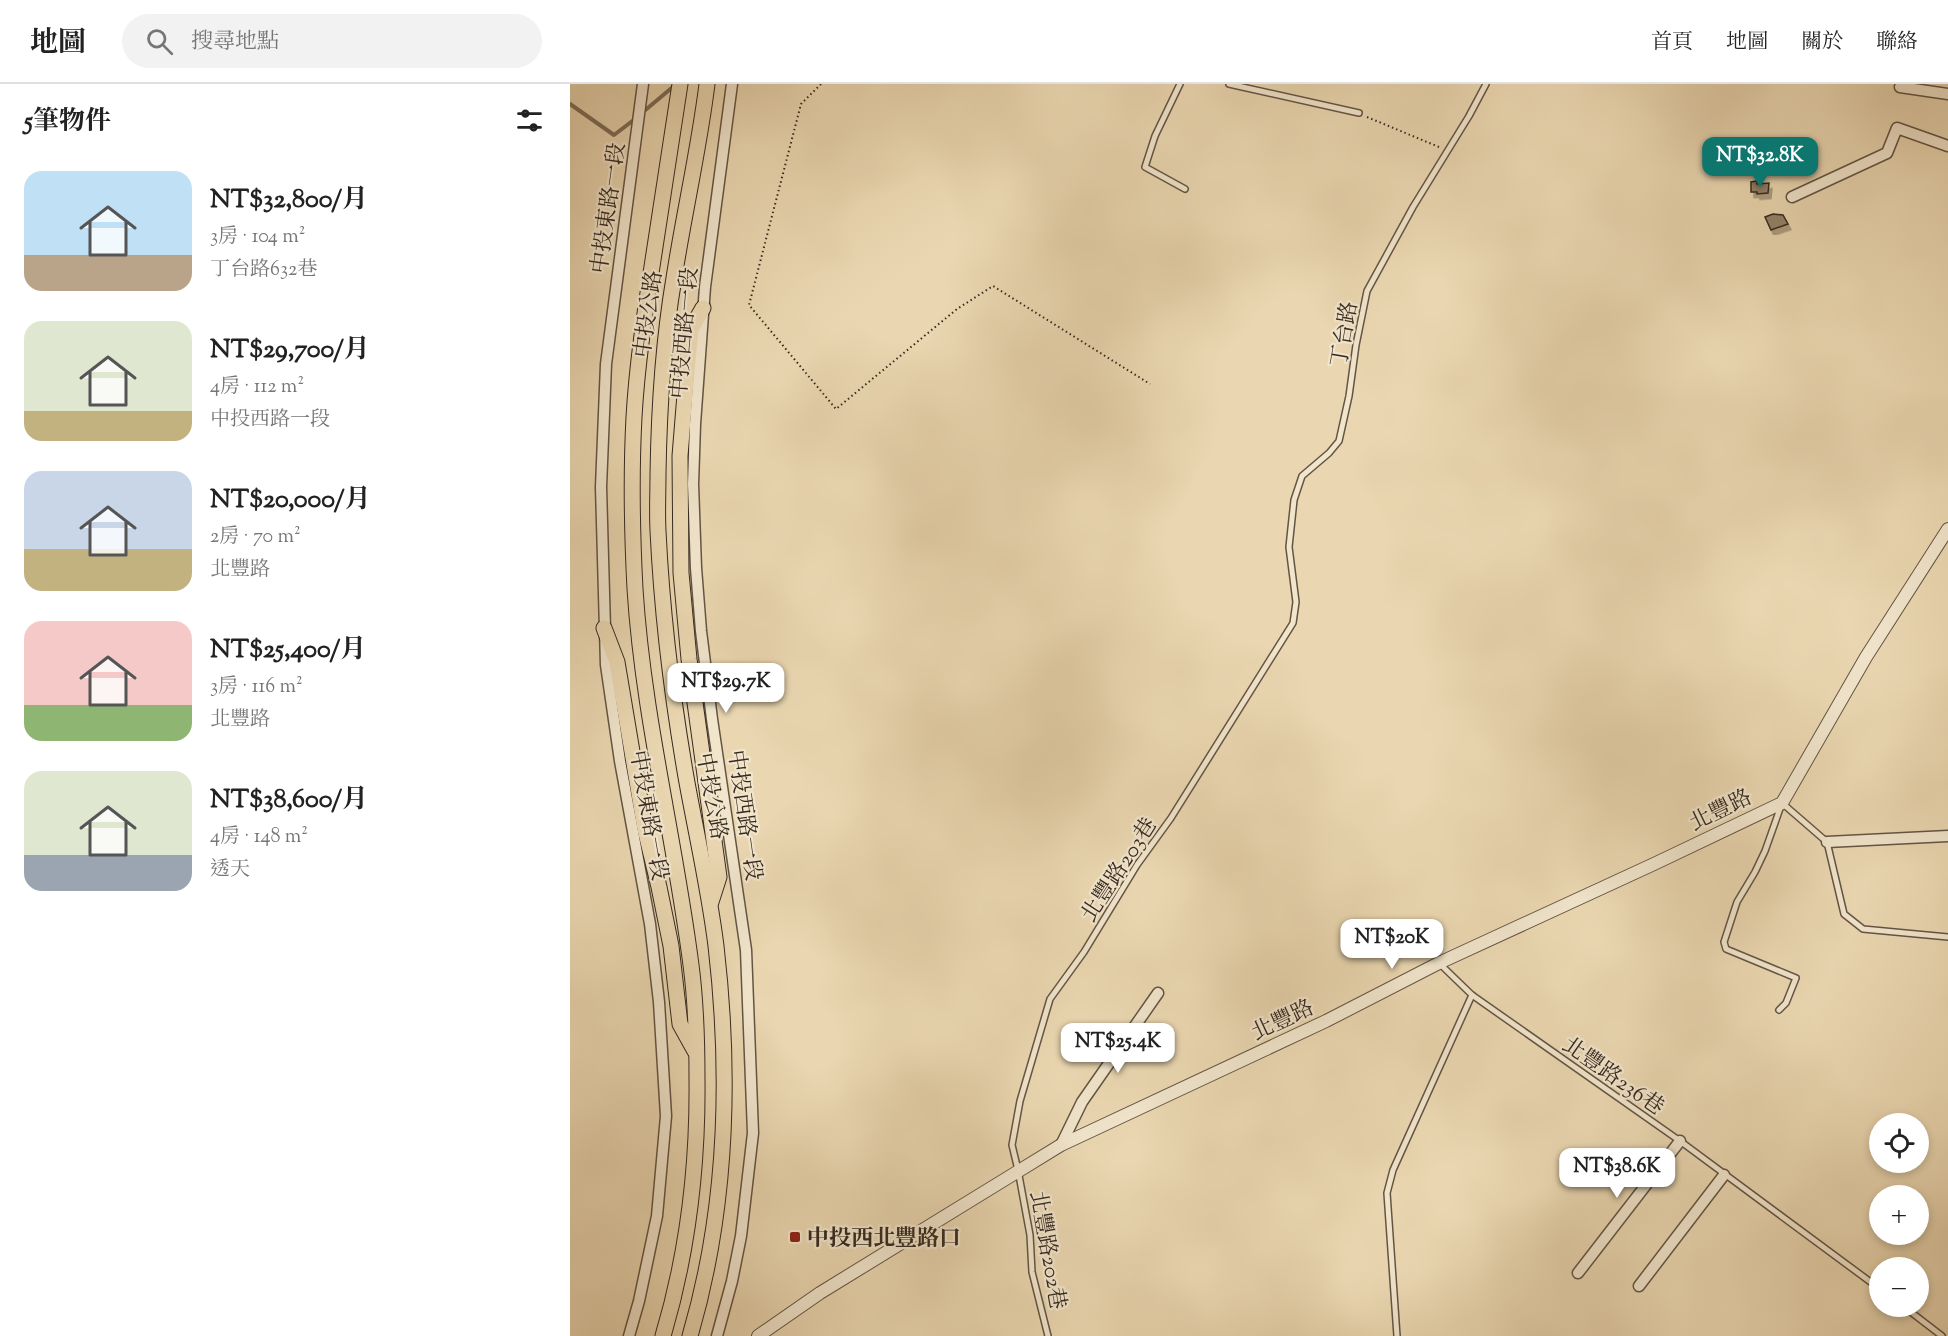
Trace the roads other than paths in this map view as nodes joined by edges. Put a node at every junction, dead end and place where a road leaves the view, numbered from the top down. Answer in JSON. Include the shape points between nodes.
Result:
{"nodes":[{"id":1,"x":643,"y":84,"type":"edge"},
{"id":2,"x":680,"y":84,"type":"edge"},
{"id":3,"x":707,"y":84,"type":"edge"},
{"id":4,"x":732,"y":84,"type":"edge"},
{"id":5,"x":1180,"y":84,"type":"edge"},
{"id":6,"x":1229,"y":84,"type":"edge"},
{"id":7,"x":1486,"y":84,"type":"edge"},
{"id":8,"x":1900,"y":87,"type":"dead end"},
{"id":9,"x":1948,"y":94,"type":"edge"},
{"id":10,"x":1359,"y":113,"type":"road end"},
{"id":11,"x":1948,"y":146,"type":"edge"},
{"id":12,"x":1185,"y":189,"type":"dead end"},
{"id":13,"x":1792,"y":197,"type":"dead end"},
{"id":14,"x":703,"y":308,"type":"junction"},
{"id":15,"x":1948,"y":529,"type":"edge"},
{"id":16,"x":1296,"y":602,"type":"joint"},
{"id":17,"x":604,"y":628,"type":"junction"},
{"id":18,"x":1782,"y":803,"type":"junction"},
{"id":19,"x":1948,"y":836,"type":"edge"},
{"id":20,"x":1827,"y":842,"type":"junction"},
{"id":21,"x":710,"y":905,"type":"junction"},
{"id":22,"x":1948,"y":937,"type":"edge"},
{"id":23,"x":1439,"y":963,"type":"junction"},
{"id":24,"x":1158,"y":993,"type":"dead end"},
{"id":25,"x":1472,"y":995,"type":"junction"},
{"id":26,"x":1779,"y":1010,"type":"dead end"},
{"id":27,"x":697,"y":1054,"type":"junction"},
{"id":28,"x":1680,"y":1141,"type":"junction"},
{"id":29,"x":1062,"y":1145,"type":"junction"},
{"id":30,"x":1018,"y":1170,"type":"junction"},
{"id":31,"x":1724,"y":1175,"type":"junction"},
{"id":32,"x":1578,"y":1274,"type":"dead end"},
{"id":33,"x":1869,"y":1281,"type":"edge"},
{"id":34,"x":1639,"y":1286,"type":"dead end"},
{"id":35,"x":1917,"y":1317,"type":"edge"},
{"id":36,"x":629,"y":1336,"type":"edge"},
{"id":37,"x":663,"y":1336,"type":"edge"},
{"id":38,"x":690,"y":1336,"type":"edge"},
{"id":39,"x":717,"y":1336,"type":"edge"},
{"id":40,"x":758,"y":1336,"type":"edge"},
{"id":41,"x":1048,"y":1336,"type":"edge"},
{"id":42,"x":1397,"y":1336,"type":"edge"},
{"id":43,"x":1942,"y":1336,"type":"edge"}],
"edges":[{"from":1,"to":17,"type":"street","name":"中投東路一段","via":[[606,364],[601,487]]},
{"from":2,"to":27,"type":"main road","name":"中投公路","via":[[636,388],[633,530],[642,660],[692,968]]},
{"from":3,"to":21,"type":"main road","name":"中投公路","via":[[673,280],[662,370],[657,529],[670,675]]},
{"from":4,"to":14,"type":"street","name":"中投西路一段"},
{"from":5,"to":12,"type":"lane","via":[[1145,167]]},
{"from":6,"to":10,"type":"lane"},
{"from":7,"to":16,"type":"lane","name":"丁台路","via":[[1367,291],[1340,441],[1302,476],[1294,500],[1289,547]]},
{"from":8,"to":9,"type":"street"},
{"from":11,"to":13,"type":"street","via":[[1897,128],[1887,153]]},
{"from":14,"to":21,"type":"main road","via":[[691,329],[680,507],[689,659],[719,877]]},
{"from":14,"to":39,"type":"street","name":"中投西路一段","via":[[693,484],[696,568],[712,719],[746,950],[753,1133],[741,1236]]},
{"from":15,"to":18,"type":"street","name":"北豐路","via":[[1866,657]]},
{"from":16,"to":30,"type":"lane","name":"北豐路203巷","via":[[1293,623],[1264,671],[1050,999],[1020,1101],[1012,1145]]},
{"from":17,"to":27,"type":"main road","via":[[617,662],[645,829],[671,946],[680,1024]]},
{"from":17,"to":36,"type":"street","name":"中投東路一段","via":[[620,762],[650,924],[666,1116],[657,1216]]},
{"from":18,"to":20,"type":"lane"},
{"from":18,"to":23,"type":"street","name":"北豐路"},
{"from":18,"to":26,"type":"lane","via":[[1765,852],[1737,903],[1724,942],[1726,949],[1796,978]]},
{"from":19,"to":20,"type":"street"},
{"from":20,"to":22,"type":"lane","via":[[1844,914],[1863,929]]},
{"from":21,"to":38,"type":"main road","name":"中投公路","via":[[724,1036],[722,1162],[713,1234]]},
{"from":23,"to":25,"type":"lane","name":"北豐路236巷"},
{"from":23,"to":29,"type":"street","name":"北豐路","via":[[1326,1021]]},
{"from":24,"to":29,"type":"street","via":[[1082,1102]]},
{"from":25,"to":28,"type":"lane","name":"北豐路236巷"},
{"from":25,"to":42,"type":"lane","via":[[1393,1170],[1387,1193]]},
{"from":27,"to":37,"type":"main road","name":"中投公路","via":[[698,1123],[690,1210],[683,1259]]},
{"from":28,"to":31,"type":"lane","name":"北豐路236巷"},
{"from":28,"to":32,"type":"street"},
{"from":29,"to":30,"type":"street","name":"北豐路"},
{"from":30,"to":40,"type":"street","name":"北豐路"},
{"from":30,"to":41,"type":"lane","name":"北豐路202巷","via":[[1030,1235],[1032,1272]]},
{"from":31,"to":33,"type":"lane","name":"北豐路236巷"},
{"from":31,"to":34,"type":"street"},
{"from":35,"to":43,"type":"lane"}]}
